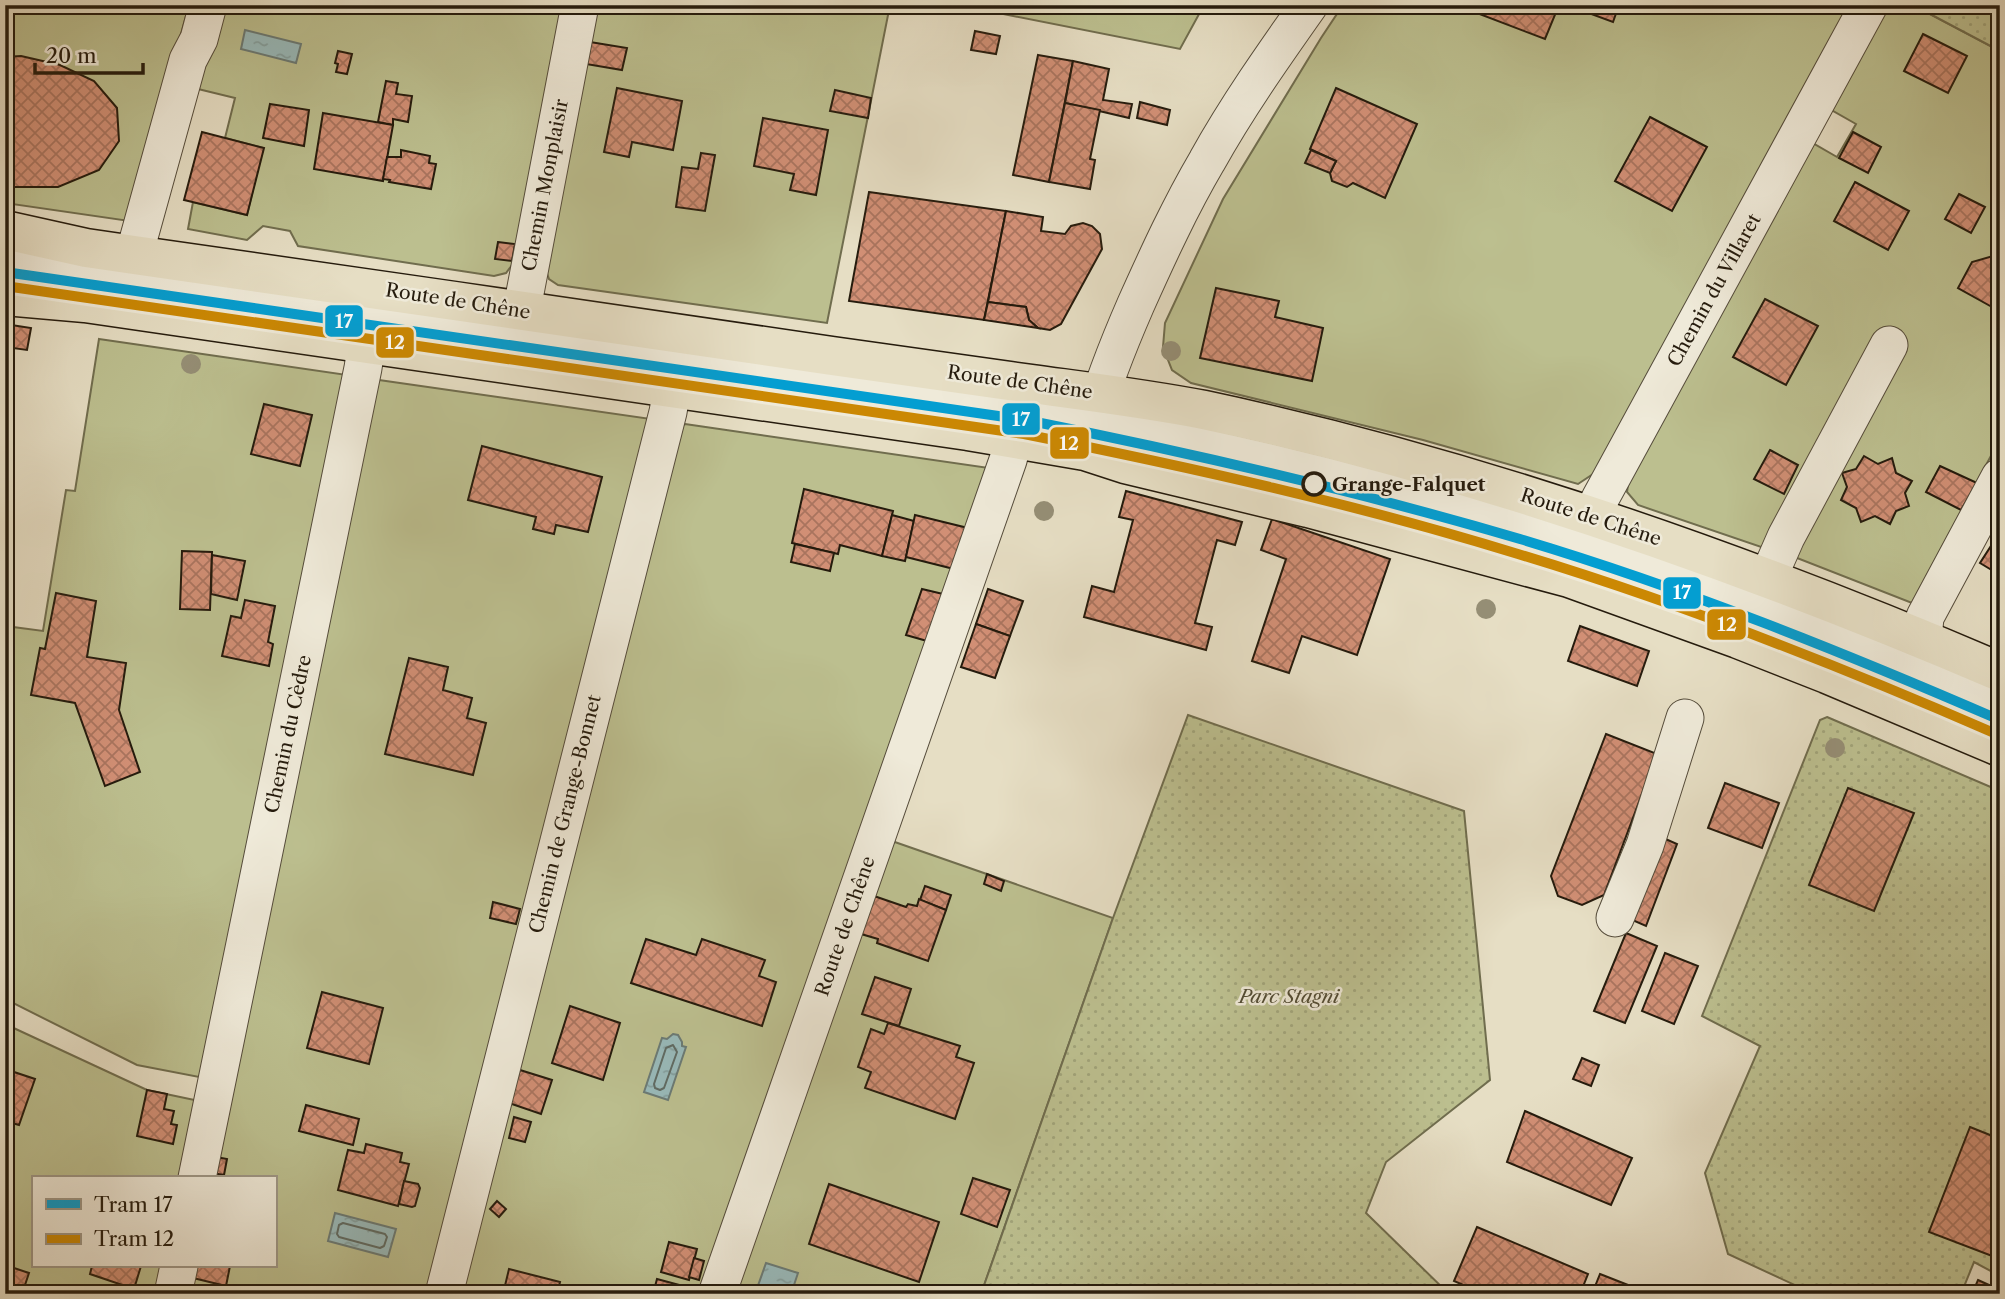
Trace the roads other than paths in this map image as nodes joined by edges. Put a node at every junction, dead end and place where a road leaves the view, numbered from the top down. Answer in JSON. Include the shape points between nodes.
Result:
{"nodes":[{"id":1,"x":208,"y":5,"type":"edge"},
{"id":2,"x":580,"y":5,"type":"edge"},
{"id":3,"x":1309,"y":5,"type":"edge"},
{"id":4,"x":1869,"y":5,"type":"edge"},
{"id":5,"x":5,"y":230,"type":"edge"},
{"id":6,"x":134,"y":255,"type":"junction"},
{"id":7,"x":5,"y":265,"type":"edge"},
{"id":8,"x":5,"y":296,"type":"edge"},
{"id":9,"x":371,"y":317,"type":"junction"},
{"id":10,"x":516,"y":338,"type":"junction"},
{"id":11,"x":1889,"y":345,"type":"dead end"},
{"id":12,"x":677,"y":361,"type":"junction"},
{"id":13,"x":1092,"y":422,"type":"junction"},
{"id":14,"x":1014,"y":438,"type":"junction"},
{"id":15,"x":2000,"y":477,"type":"edge"},
{"id":16,"x":1579,"y":548,"type":"junction"},
{"id":17,"x":1768,"y":578,"type":"junction"},
{"id":18,"x":1910,"y":671,"type":"junction"},
{"id":19,"x":2000,"y":672,"type":"edge"},
{"id":20,"x":2000,"y":711,"type":"edge"},
{"id":21,"x":1685,"y":718,"type":"dead end"},
{"id":22,"x":2000,"y":747,"type":"edge"},
{"id":23,"x":1615,"y":918,"type":"dead end"},
{"id":24,"x":197,"y":1176,"type":"edge"},
{"id":25,"x":179,"y":1268,"type":"edge"},
{"id":26,"x":173,"y":1294,"type":"edge"},
{"id":27,"x":444,"y":1294,"type":"edge"},
{"id":28,"x":717,"y":1294,"type":"edge"}],
"edges":[{"from":1,"to":6,"type":"street"},
{"from":2,"to":10,"type":"street","name":"Chemin Monplaisir"},
{"from":3,"to":13,"type":"street","via":[[1207,159],[1164,239]]},
{"from":4,"to":16,"type":"street","name":"Chemin du Villaret"},
{"from":5,"to":6,"type":"main road","name":"Route de Chêne"},
{"from":6,"to":9,"type":"main road","name":"Route de Chêne"},
{"from":7,"to":9,"type":"street"},
{"from":8,"to":9,"type":"main road","name":"Route de Chêne"},
{"from":9,"to":10,"type":"main road","name":"Route de Chêne"},
{"from":9,"to":10,"type":"main road","name":"Route de Chêne"},
{"from":9,"to":24,"type":"street","name":"Chemin du Cèdre"},
{"from":10,"to":12,"type":"main road","name":"Route de Chêne"},
{"from":10,"to":12,"type":"main road","name":"Route de Chêne"},
{"from":11,"to":17,"type":"street"},
{"from":12,"to":13,"type":"main road","name":"Route de Chêne"},
{"from":12,"to":14,"type":"main road","name":"Route de Chêne"},
{"from":12,"to":27,"type":"street","name":"Chemin de Grange-Bonnet"},
{"from":13,"to":14,"type":"main road","name":"Route de Chêne"},
{"from":13,"to":16,"type":"main road","name":"Route de Chêne","via":[[1138,467],[1308,508]]},
{"from":13,"to":16,"type":"main road","name":"Route de Chêne","via":[[1138,398],[1326,439],[1492,485]]},
{"from":14,"to":28,"type":"street","name":"Route de Chêne"},
{"from":15,"to":18,"type":"street","via":[[1925,617]]},
{"from":16,"to":17,"type":"main road","name":"Route de Chêne","via":[[1679,545]]},
{"from":16,"to":18,"type":"main road","name":"Route de Chêne","via":[[1738,639]]},
{"from":17,"to":18,"type":"main road","name":"Route de Chêne"},
{"from":18,"to":19,"type":"main road","name":"Route de Chêne"},
{"from":18,"to":20,"type":"street"},
{"from":18,"to":22,"type":"main road","name":"Route de Chêne"},
{"from":21,"to":23,"type":"street","via":[[1645,845]]},
{"from":25,"to":26,"type":"street"}]}
